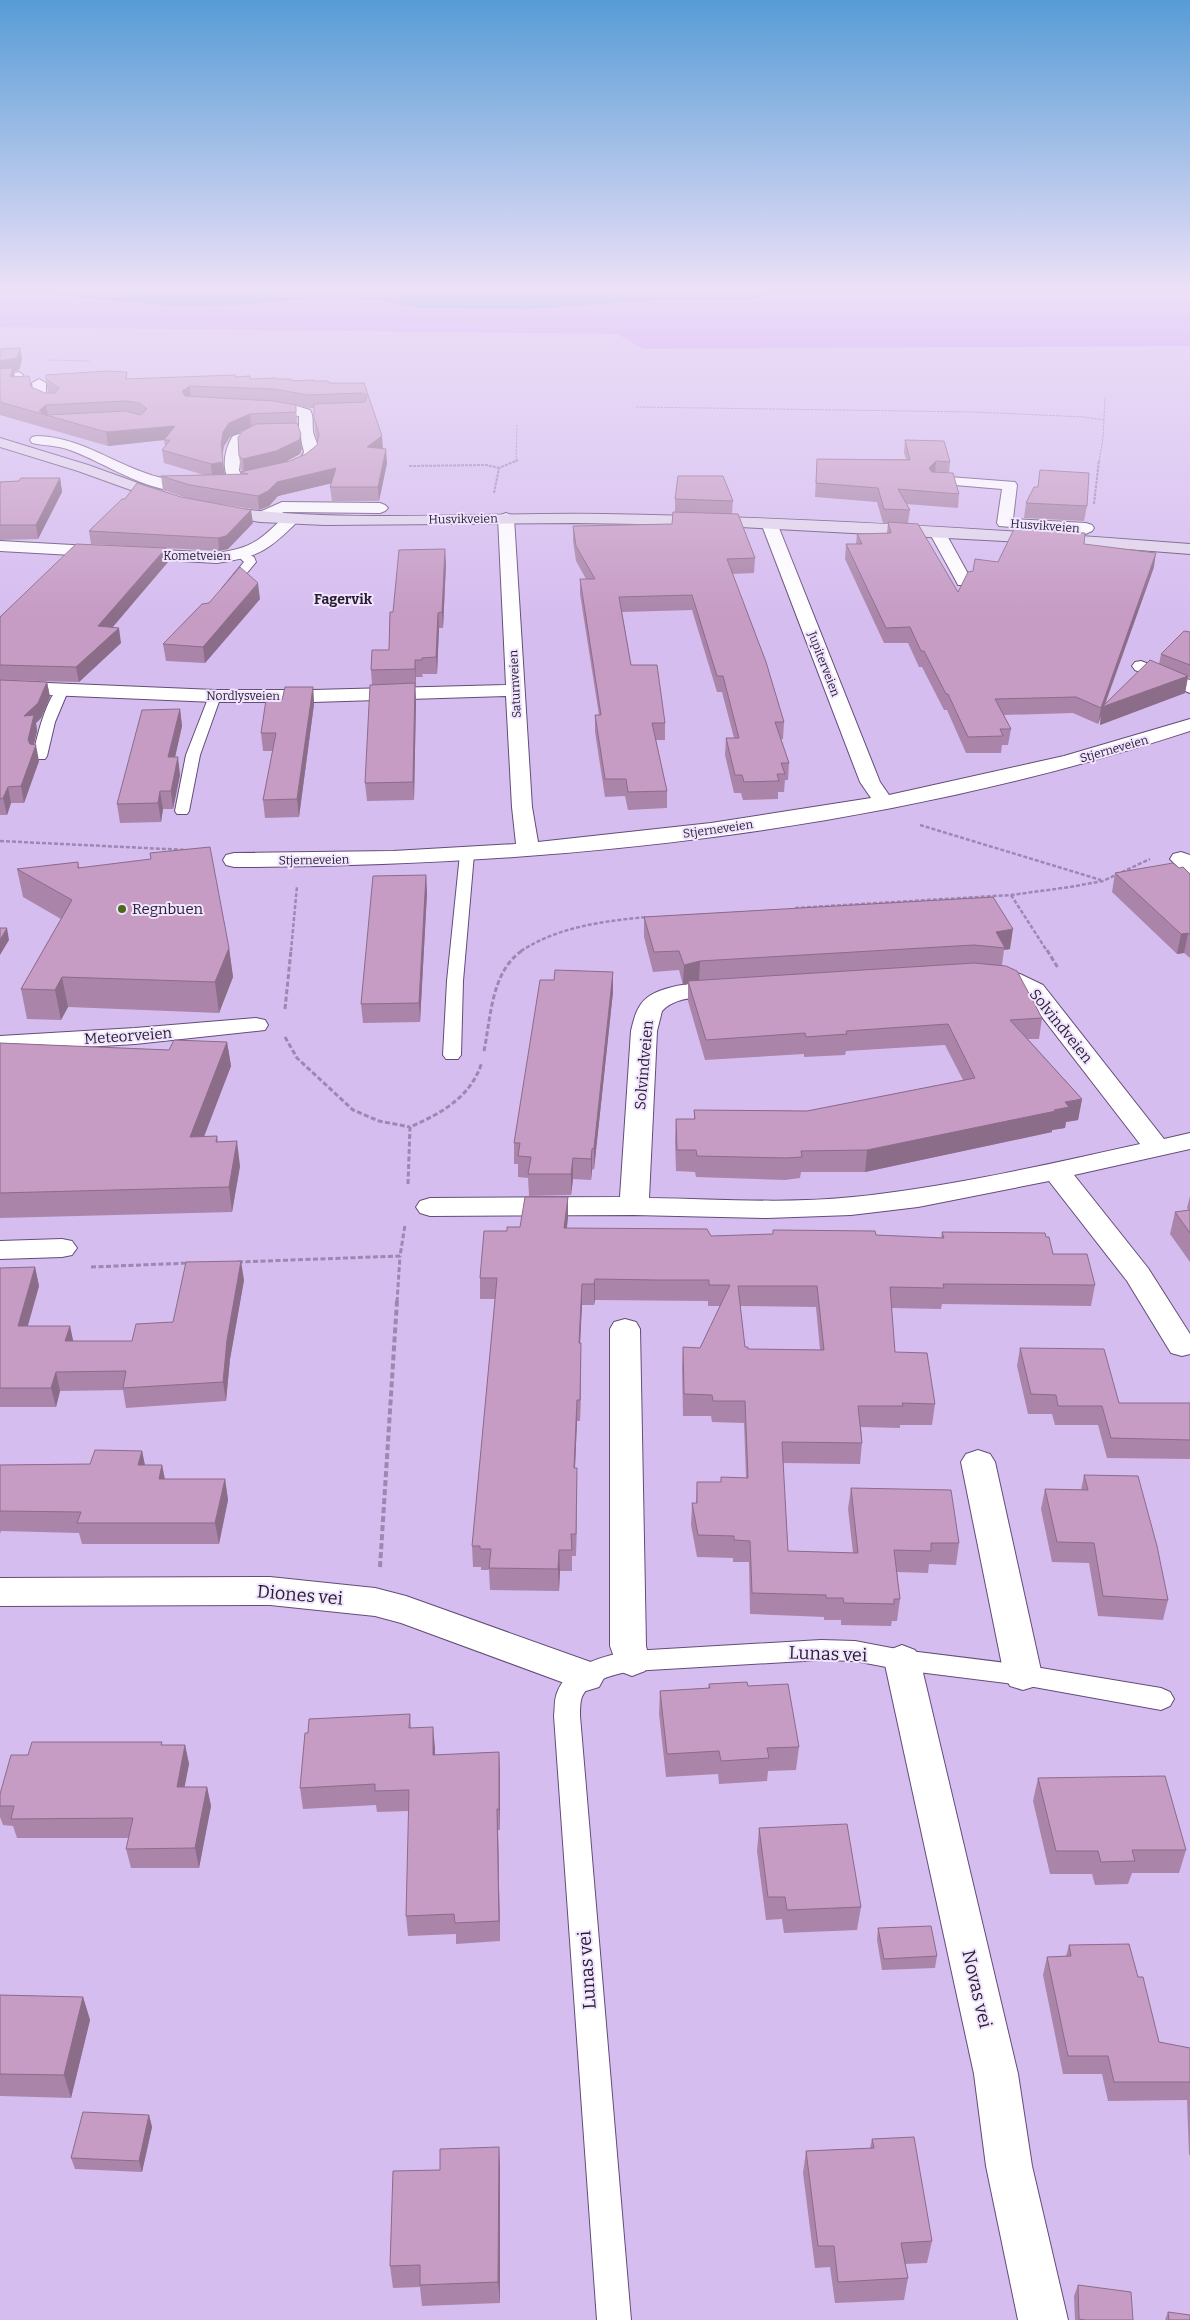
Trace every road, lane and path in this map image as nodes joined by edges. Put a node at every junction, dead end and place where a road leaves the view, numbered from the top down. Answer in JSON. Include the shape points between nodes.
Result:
{"nodes":[{"id":1,"x":1106,"y":400,"type":"edge"},
{"id":2,"x":248,"y":406,"type":"edge"},
{"id":3,"x":636,"y":407,"type":"dead end"},
{"id":4,"x":1104,"y":420,"type":"junction"},
{"id":5,"x":517,"y":425,"type":"dead end"},
{"id":6,"x":306,"y":430,"type":"junction"},
{"id":7,"x":38,"y":440,"type":"dead end"},
{"id":8,"x":0,"y":442,"type":"edge"},
{"id":9,"x":409,"y":466,"type":"dead end"},
{"id":10,"x":499,"y":468,"type":"junction"},
{"id":11,"x":240,"y":479,"type":"junction"},
{"id":12,"x":936,"y":480,"type":"edge"},
{"id":13,"x":493,"y":497,"type":"dead end"},
{"id":14,"x":380,"y":508,"type":"dead end"},
{"id":15,"x":260,"y":516,"type":"junction"},
{"id":16,"x":506,"y":518,"type":"junction"},
{"id":17,"x":291,"y":519,"type":"junction"},
{"id":18,"x":769,"y":523,"type":"junction"},
{"id":19,"x":1086,"y":528,"type":"junction"},
{"id":20,"x":937,"y":532,"type":"junction"},
{"id":21,"x":1062,"y":539,"type":"junction"},
{"id":22,"x":0,"y":546,"type":"edge"},
{"id":23,"x":1190,"y":549,"type":"edge"},
{"id":24,"x":243,"y":555,"type":"junction"},
{"id":25,"x":964,"y":581,"type":"edge"},
{"id":26,"x":219,"y":600,"type":"edge"},
{"id":27,"x":1141,"y":666,"type":"edge"},
{"id":28,"x":1190,"y":686,"type":"edge"},
{"id":29,"x":0,"y":687,"type":"edge"},
{"id":30,"x":515,"y":690,"type":"junction"},
{"id":31,"x":62,"y":691,"type":"junction"},
{"id":32,"x":215,"y":696,"type":"junction"},
{"id":33,"x":1190,"y":724,"type":"edge"},
{"id":34,"x":40,"y":756,"type":"dead end"},
{"id":35,"x":875,"y":804,"type":"junction"},
{"id":36,"x":182,"y":810,"type":"dead end"},
{"id":37,"x":0,"y":841,"type":"edge"},
{"id":38,"x":528,"y":849,"type":"junction"},
{"id":39,"x":468,"y":854,"type":"junction"},
{"id":40,"x":1150,"y":858,"type":"dead end"},
{"id":41,"x":234,"y":860,"type":"joint"},
{"id":42,"x":300,"y":861,"type":"junction"},
{"id":43,"x":1103,"y":881,"type":"junction"},
{"id":44,"x":1011,"y":895,"type":"junction"},
{"id":45,"x":792,"y":908,"type":"edge"},
{"id":46,"x":652,"y":917,"type":"edge"},
{"id":47,"x":961,"y":975,"type":"edge"},
{"id":48,"x":747,"y":988,"type":"edge"},
{"id":49,"x":1034,"y":990,"type":"junction"},
{"id":50,"x":284,"y":1012,"type":"dead end"},
{"id":51,"x":256,"y":1024,"type":"dead end"},
{"id":52,"x":283,"y":1034,"type":"dead end"},
{"id":53,"x":0,"y":1044,"type":"edge"},
{"id":54,"x":452,"y":1055,"type":"dead end"},
{"id":55,"x":410,"y":1127,"type":"junction"},
{"id":56,"x":1190,"y":1141,"type":"edge"},
{"id":57,"x":1158,"y":1148,"type":"junction"},
{"id":58,"x":1056,"y":1171,"type":"junction"},
{"id":59,"x":408,"y":1186,"type":"dead end"},
{"id":60,"x":634,"y":1206,"type":"junction"},
{"id":61,"x":430,"y":1207,"type":"dead end"},
{"id":62,"x":405,"y":1223,"type":"dead end"},
{"id":63,"x":62,"y":1248,"type":"dead end"},
{"id":64,"x":0,"y":1250,"type":"edge"},
{"id":65,"x":400,"y":1256,"type":"junction"},
{"id":66,"x":234,"y":1262,"type":"edge"},
{"id":67,"x":195,"y":1263,"type":"edge"},
{"id":68,"x":88,"y":1267,"type":"dead end"},
{"id":69,"x":625,"y":1328,"type":"dead end"},
{"id":70,"x":1182,"y":1346,"type":"dead end"},
{"id":71,"x":978,"y":1462,"type":"dead end"},
{"id":72,"x":0,"y":1592,"type":"edge"},
{"id":73,"x":397,"y":1608,"type":"junction"},
{"id":74,"x":902,"y":1660,"type":"junction"},
{"id":75,"x":632,"y":1661,"type":"junction"},
{"id":76,"x":1023,"y":1675,"type":"junction"},
{"id":77,"x":586,"y":1676,"type":"junction"},
{"id":78,"x":1161,"y":1699,"type":"dead end"},
{"id":79,"x":614,"y":2320,"type":"edge"},
{"id":80,"x":1043,"y":2320,"type":"edge"}],
"edges":[{"from":1,"to":4,"type":"path"},
{"from":2,"to":6,"type":"street","via":[[310,413]]},
{"from":3,"to":4,"type":"path","via":[[974,412]]},
{"from":4,"to":19,"type":"path","via":[[1092,522]]},
{"from":5,"to":10,"type":"path","via":[[518,461]]},
{"from":6,"to":11,"type":"street","via":[[311,450],[306,461],[288,470]]},
{"from":6,"to":11,"type":"street","via":[[240,437],[231,450],[232,473]]},
{"from":7,"to":11,"type":"street","via":[[70,443],[114,466],[168,485],[185,487]]},
{"from":8,"to":15,"type":"main road","name":"Husvikveien","via":[[195,507]]},
{"from":9,"to":10,"type":"path","via":[[486,465]]},
{"from":10,"to":13,"type":"path"},
{"from":12,"to":19,"type":"street","name":"Husvikveien","via":[[1010,485],[1005,523]]},
{"from":14,"to":15,"type":"street","via":[[282,507]]},
{"from":15,"to":17,"type":"main road","name":"Husvikveien"},
{"from":16,"to":17,"type":"main road","name":"Husvikveien"},
{"from":16,"to":18,"type":"main road","name":"Husvikveien"},
{"from":16,"to":30,"type":"street","name":"Saturnveien"},
{"from":17,"to":24,"type":"street","name":"Kometveien","via":[[261,548]]},
{"from":18,"to":20,"type":"main road","name":"Husvikveien"},
{"from":18,"to":35,"type":"street","name":"Jupiterveien","via":[[870,782]]},
{"from":19,"to":21,"type":"street","name":"Husvikveien"},
{"from":20,"to":21,"type":"main road","name":"Husvikveien"},
{"from":20,"to":25,"type":"street"},
{"from":21,"to":23,"type":"main road","name":"Husvikveien"},
{"from":22,"to":24,"type":"street","name":"Kometveien","via":[[196,558]]},
{"from":24,"to":26,"type":"lane","via":[[250,562]]},
{"from":27,"to":28,"type":"street"},
{"from":29,"to":31,"type":"street","name":"Nordlysveien"},
{"from":30,"to":32,"type":"street","name":"Nordlysveien"},
{"from":30,"to":38,"type":"street","name":"Saturnveien","via":[[522,807]]},
{"from":31,"to":32,"type":"street","name":"Nordlysveien"},
{"from":31,"to":34,"type":"lane","via":[[54,706]]},
{"from":32,"to":36,"type":"lane","via":[[192,755]]},
{"from":33,"to":35,"type":"street","name":"Stjerneveien","via":[[1130,745],[1030,772]]},
{"from":35,"to":38,"type":"street","name":"Stjerneveien","via":[[699,832]]},
{"from":35,"to":43,"type":"path","via":[[952,836]]},
{"from":37,"to":41,"type":"path","via":[[192,850]]},
{"from":38,"to":39,"type":"street","name":"Stjerneveien"},
{"from":39,"to":42,"type":"street","name":"Stjerneveien"},
{"from":39,"to":54,"type":"lane"},
{"from":40,"to":43,"type":"path"},
{"from":41,"to":42,"type":"street","name":"Stjerneveien"},
{"from":42,"to":50,"type":"path"},
{"from":43,"to":44,"type":"path"},
{"from":44,"to":45,"type":"path"},
{"from":44,"to":49,"type":"path","via":[[1065,979]]},
{"from":46,"to":55,"type":"path","via":[[576,926],[544,938],[516,955],[505,967],[496,992],[481,1071],[469,1090],[435,1116]]},
{"from":47,"to":49,"type":"street","name":"Solvindveien","via":[[1001,976],[1022,981]]},
{"from":48,"to":60,"type":"street","name":"Solvindveien","via":[[675,994],[652,1006],[644,1031]]},
{"from":49,"to":57,"type":"street","name":"Solvindveien"},
{"from":51,"to":53,"type":"street","name":"Meteorveien","via":[[135,1036]]},
{"from":52,"to":55,"type":"path","via":[[297,1058],[354,1110],[379,1121]]},
{"from":55,"to":59,"type":"path"},
{"from":56,"to":57,"type":"street"},
{"from":57,"to":58,"type":"street"},
{"from":58,"to":60,"type":"street","via":[[918,1198],[850,1206],[767,1209]]},
{"from":58,"to":70,"type":"street","via":[[1138,1275]]},
{"from":60,"to":61,"type":"street"},
{"from":62,"to":65,"type":"path"},
{"from":63,"to":64,"type":"street"},
{"from":65,"to":66,"type":"path"},
{"from":65,"to":73,"type":"path","via":[[379,1562],[383,1582]]},
{"from":67,"to":68,"type":"path"},
{"from":69,"to":75,"type":"street","via":[[628,1646]]},
{"from":71,"to":76,"type":"street"},
{"from":72,"to":73,"type":"street","name":"Diones vei","via":[[270,1591],[376,1602]]},
{"from":73,"to":77,"type":"street","name":"Diones vei"},
{"from":74,"to":75,"type":"lane","name":"Lunas vei","via":[[855,1651],[821,1650]]},
{"from":74,"to":76,"type":"lane","name":"Lunas vei"},
{"from":74,"to":80,"type":"street","name":"Novas vei","via":[[996,2074],[1009,2166]]},
{"from":75,"to":77,"type":"lane","name":"Lunas vei","via":[[606,1665]]},
{"from":76,"to":78,"type":"lane","name":"Lunas vei"},
{"from":77,"to":79,"type":"lane","name":"Lunas vei","via":[[569,1694],[567,1716]]}]}
